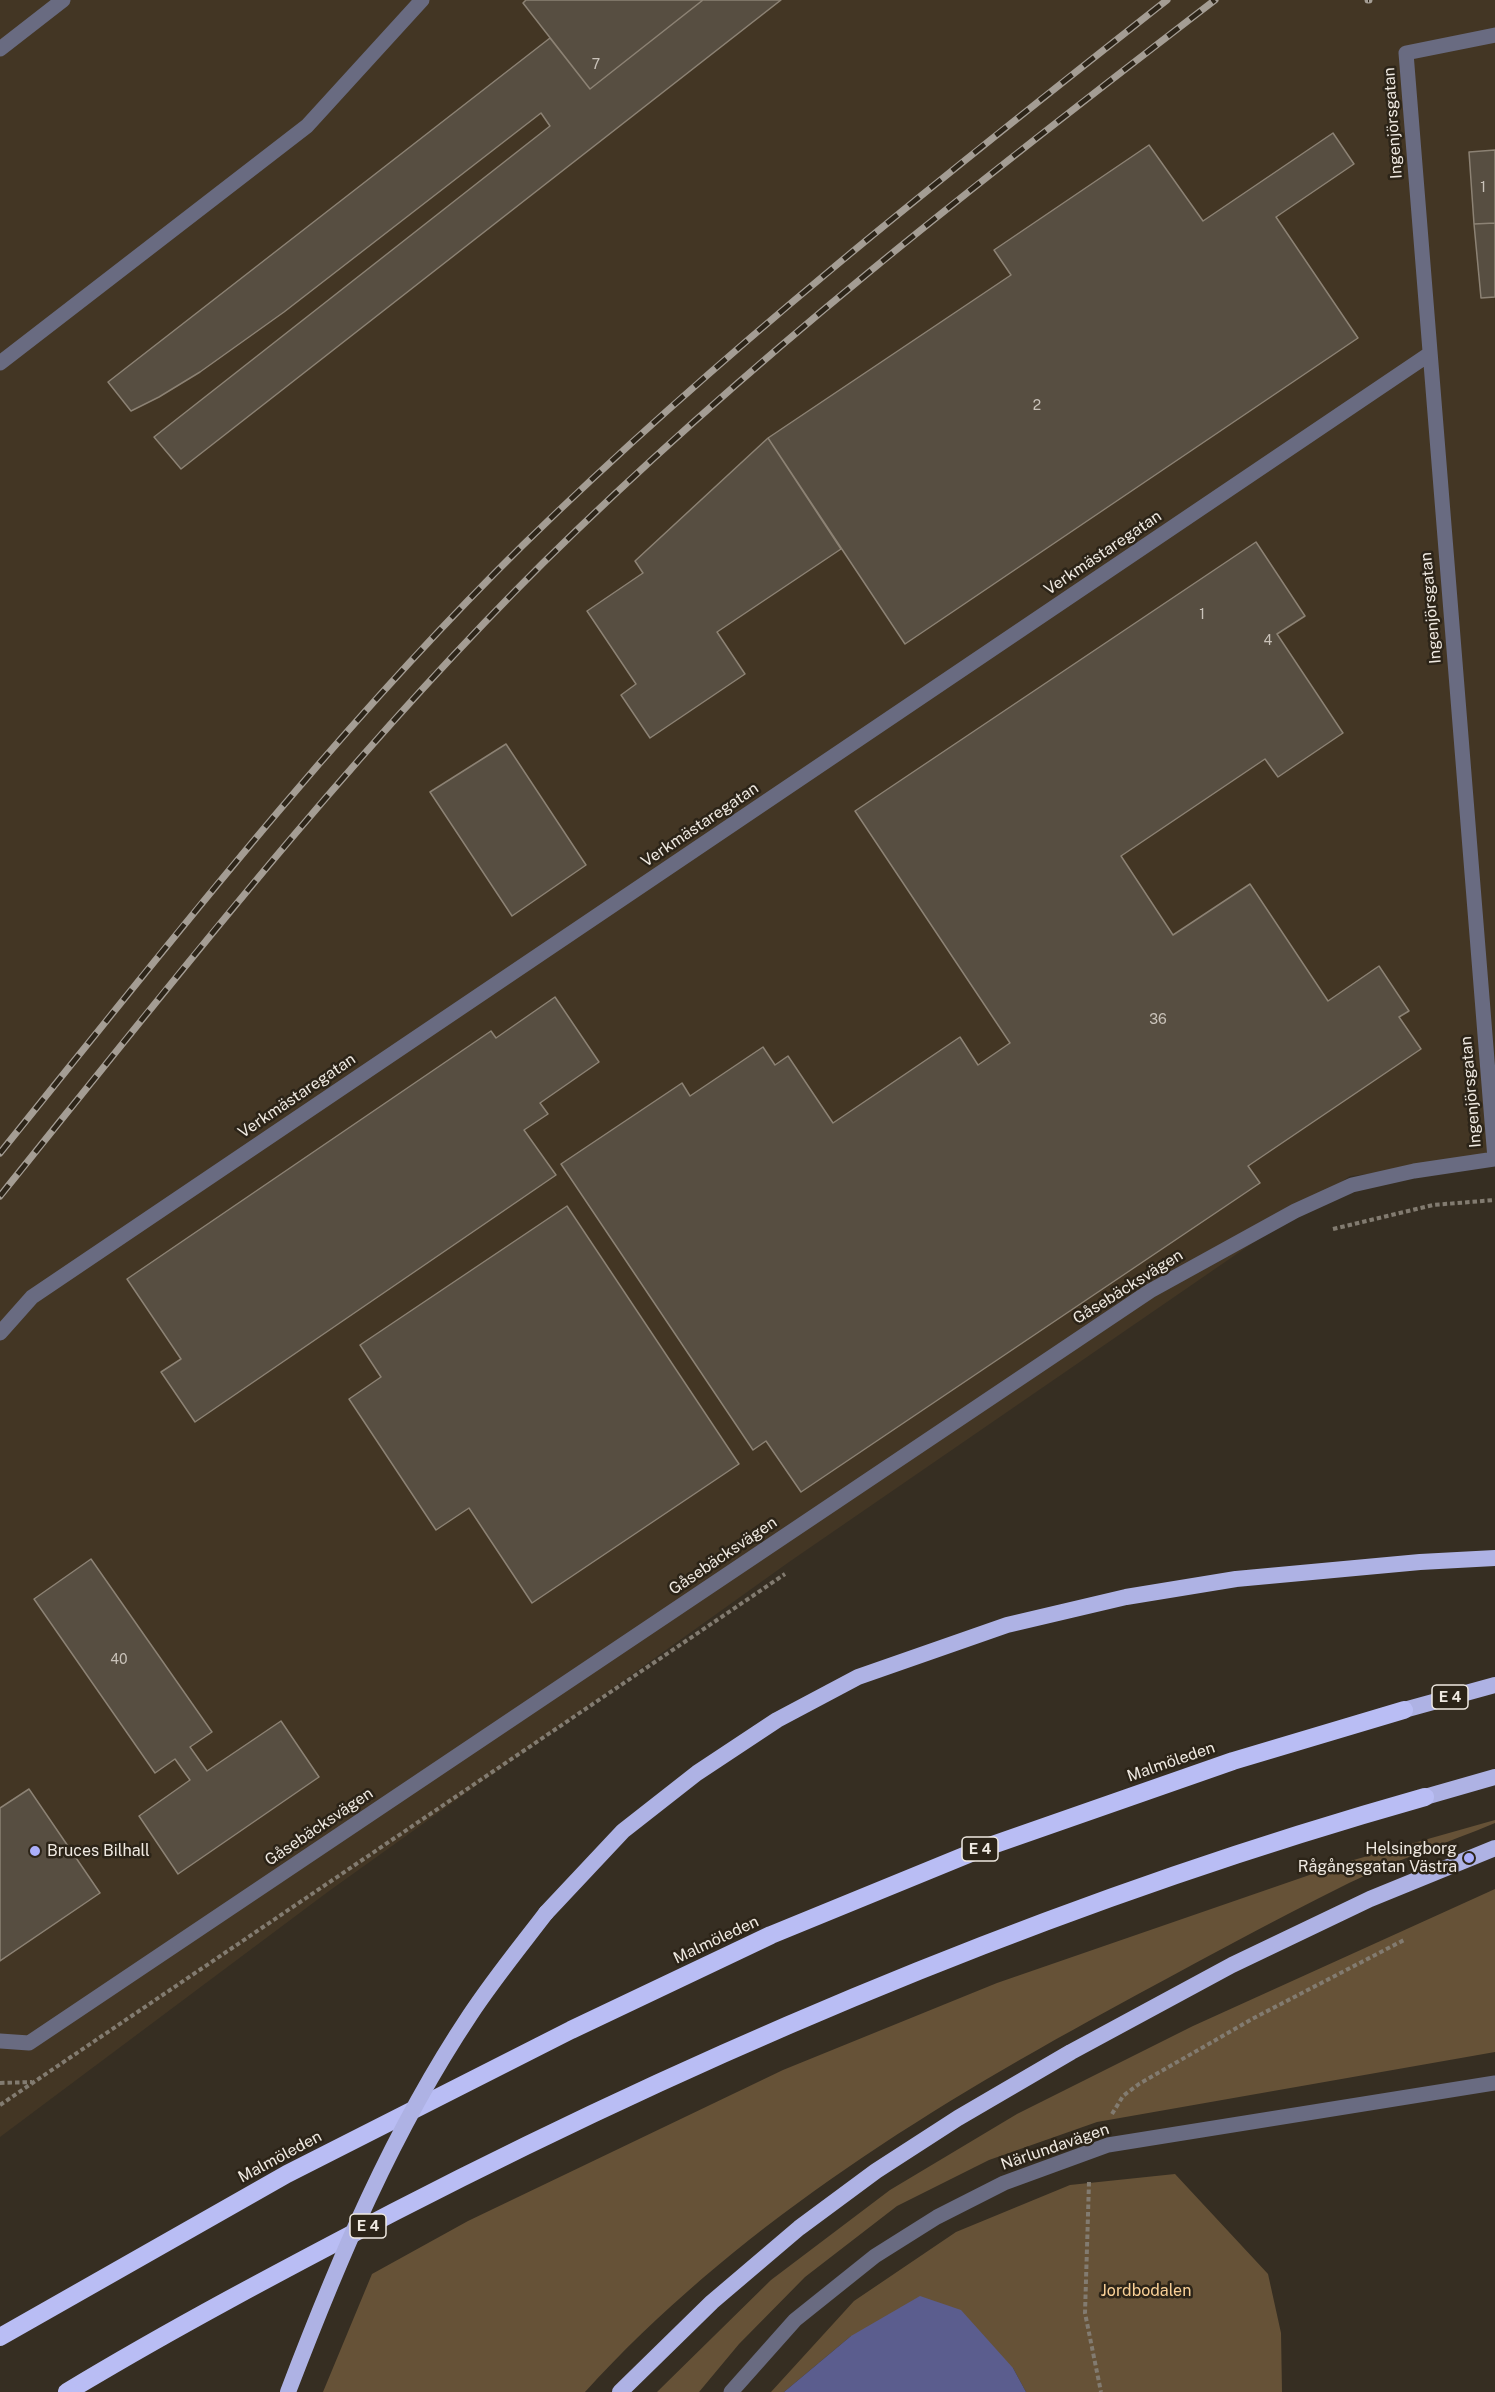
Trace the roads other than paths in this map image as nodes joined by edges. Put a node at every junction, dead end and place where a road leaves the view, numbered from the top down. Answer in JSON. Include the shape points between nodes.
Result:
{"nodes":[{"id":1,"x":63,"y":0,"type":"edge"},
{"id":2,"x":422,"y":0,"type":"edge"},
{"id":3,"x":1495,"y":35,"type":"edge"},
{"id":4,"x":0,"y":49,"type":"edge"},
{"id":5,"x":1428,"y":355,"type":"junction"},
{"id":6,"x":0,"y":363,"type":"edge"},
{"id":7,"x":1495,"y":1159,"type":"edge"},
{"id":8,"x":0,"y":1333,"type":"edge"},
{"id":9,"x":1495,"y":1558,"type":"edge"},
{"id":10,"x":1495,"y":1685,"type":"edge"},
{"id":11,"x":1404,"y":1710,"type":"joint"},
{"id":12,"x":1495,"y":1777,"type":"edge"},
{"id":13,"x":1425,"y":1797,"type":"joint"},
{"id":14,"x":1495,"y":1848,"type":"edge"},
{"id":15,"x":0,"y":2042,"type":"edge"},
{"id":16,"x":1495,"y":2083,"type":"edge"},
{"id":17,"x":0,"y":2337,"type":"edge"},
{"id":18,"x":67,"y":2392,"type":"edge"},
{"id":19,"x":288,"y":2392,"type":"edge"},
{"id":20,"x":620,"y":2392,"type":"edge"},
{"id":21,"x":731,"y":2392,"type":"edge"}],
"edges":[{"from":1,"to":4,"type":"street"},
{"from":2,"to":6,"type":"street","via":[[307,126]]},
{"from":3,"to":5,"type":"street","name":"Ingenjörsgatan","via":[[1406,53]]},
{"from":5,"to":7,"type":"street","name":"Ingenjörsgatan"},
{"from":5,"to":8,"type":"street","name":"Verkmästaregatan","via":[[32,1297]]},
{"from":7,"to":15,"type":"street","name":"Gåsebäcksvägen","via":[[1352,1185],[1295,1211],[1150,1291],[29,2043]]},
{"from":9,"to":19,"type":"highway","bridge":true,"via":[[1236,1579],[1126,1597],[1007,1625],[858,1677],[777,1720],[697,1773],[623,1831],[546,1913],[470,2015],[369,2194]]},
{"from":10,"to":11,"type":"highway","name":"Malmöleden","number":"E 4"},
{"from":11,"to":17,"type":"highway","name":"Malmöleden","number":"E 4","via":[[1233,1761],[992,1845],[771,1935],[572,2030],[288,2174]]},
{"from":12,"to":13,"type":"highway","number":"E 4"},
{"from":13,"to":18,"type":"highway","number":"E 4","via":[[1329,1824],[1110,1897],[808,2015],[637,2092],[453,2182],[276,2273]]},
{"from":14,"to":20,"type":"highway","via":[[1370,1899],[1232,1965],[958,2118],[876,2170],[799,2228],[712,2302]]},
{"from":16,"to":21,"type":"street","name":"Närlundavägen","via":[[1108,2145],[1005,2182],[937,2217],[875,2256],[795,2320]]}]}
